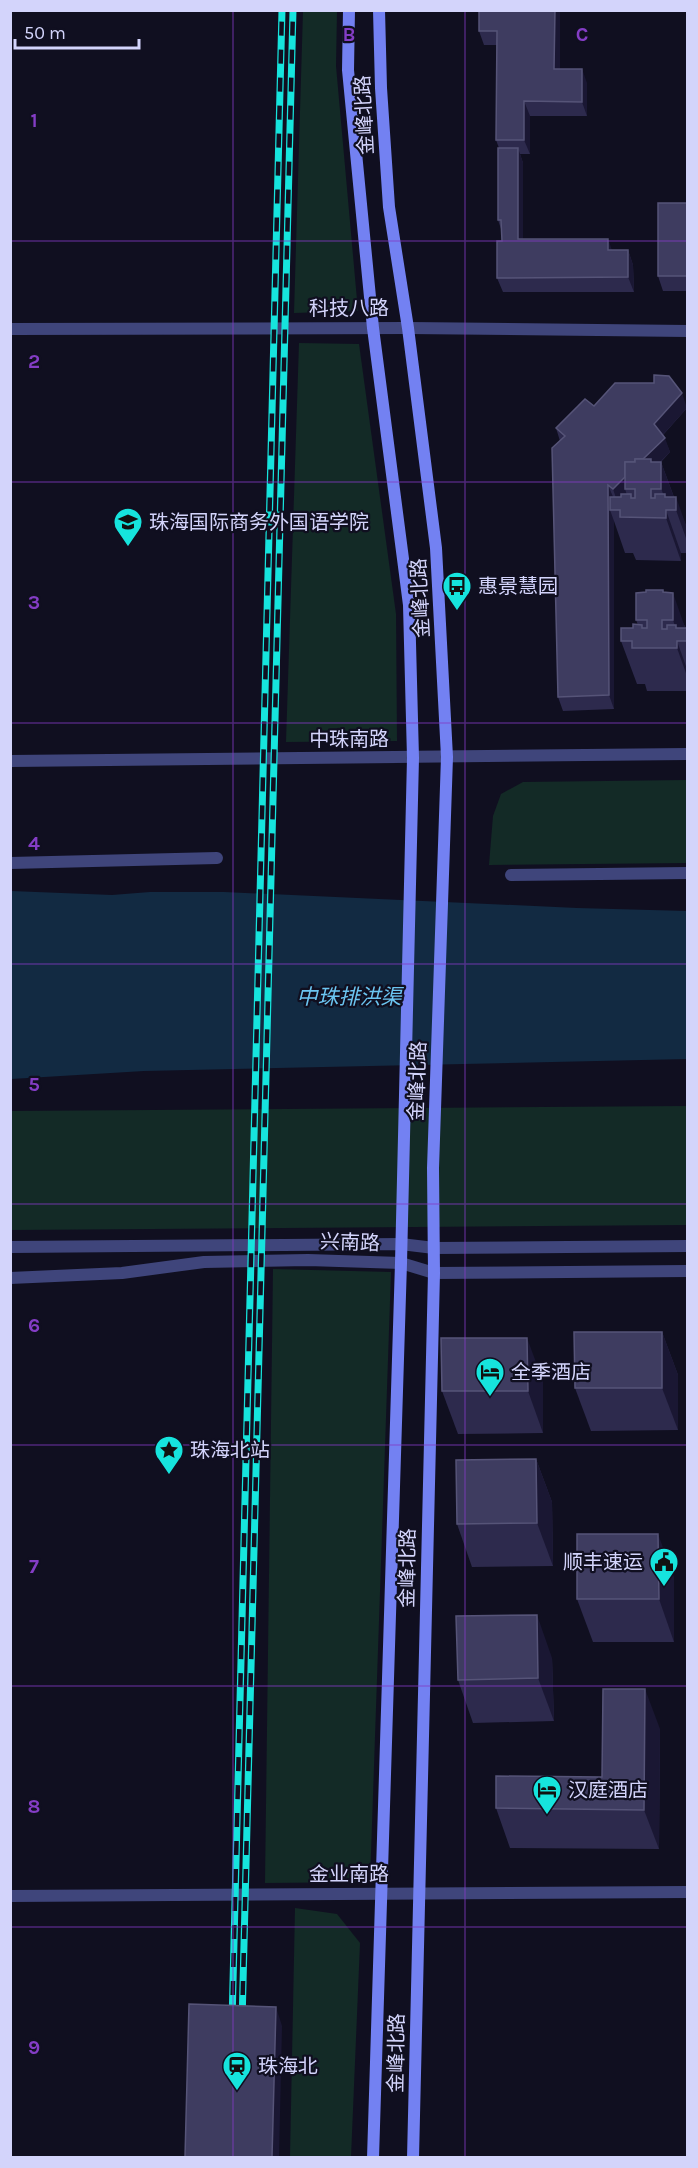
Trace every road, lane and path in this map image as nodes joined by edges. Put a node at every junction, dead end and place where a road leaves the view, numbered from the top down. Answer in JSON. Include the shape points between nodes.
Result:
{"nodes":[{"id":1,"x":349,"y":10,"type":"edge"},
{"id":2,"x":379,"y":10,"type":"edge"},
{"id":3,"x":373,"y":328,"type":"junction"},
{"id":4,"x":408,"y":328,"type":"junction"},
{"id":5,"x":10,"y":329,"type":"edge"},
{"id":6,"x":687,"y":331,"type":"edge"},
{"id":7,"x":687,"y":754,"type":"edge"},
{"id":8,"x":447,"y":757,"type":"junction"},
{"id":9,"x":413,"y":758,"type":"junction"},
{"id":10,"x":10,"y":760,"type":"edge"},
{"id":11,"x":217,"y":858,"type":"dead end"},
{"id":12,"x":10,"y":863,"type":"edge"},
{"id":13,"x":687,"y":873,"type":"edge"},
{"id":14,"x":511,"y":875,"type":"dead end"},
{"id":15,"x":401,"y":1244,"type":"junction"},
{"id":16,"x":687,"y":1245,"type":"edge"},
{"id":17,"x":10,"y":1247,"type":"edge"},
{"id":18,"x":434,"y":1248,"type":"junction"},
{"id":19,"x":402,"y":1263,"type":"junction"},
{"id":20,"x":687,"y":1271,"type":"edge"},
{"id":21,"x":434,"y":1273,"type":"junction"},
{"id":22,"x":10,"y":1278,"type":"edge"},
{"id":23,"x":687,"y":1892,"type":"edge"},
{"id":24,"x":381,"y":1893,"type":"junction"},
{"id":25,"x":420,"y":1894,"type":"junction"},
{"id":26,"x":10,"y":1896,"type":"edge"},
{"id":27,"x":373,"y":2157,"type":"edge"},
{"id":28,"x":413,"y":2157,"type":"edge"}],
"edges":[{"from":1,"to":3,"type":"main road","name":"金峰北路","via":[[348,70]]},
{"from":2,"to":4,"type":"main road","name":"金峰北路","via":[[389,207]]},
{"from":3,"to":4,"type":"street","name":"科技八路"},
{"from":3,"to":5,"type":"street","name":"科技八路"},
{"from":3,"to":9,"type":"main road","name":"金峰北路","via":[[409,605]]},
{"from":4,"to":6,"type":"street","name":"科技八路"},
{"from":4,"to":8,"type":"main road","name":"金峰北路","via":[[436,548]]},
{"from":7,"to":8,"type":"street","name":"中珠南路"},
{"from":8,"to":9,"type":"street","name":"中珠南路"},
{"from":8,"to":18,"type":"main road","name":"金峰北路","via":[[433,1168]]},
{"from":9,"to":10,"type":"street","name":"中珠南路"},
{"from":9,"to":15,"type":"main road","name":"金峰北路"},
{"from":11,"to":12,"type":"street"},
{"from":13,"to":14,"type":"street"},
{"from":15,"to":17,"type":"street","name":"兴南路"},
{"from":15,"to":18,"type":"street","name":"兴南路"},
{"from":15,"to":19,"type":"main road","name":"金峰北路"},
{"from":16,"to":18,"type":"street","name":"兴南路"},
{"from":18,"to":21,"type":"main road","name":"金峰北路"},
{"from":19,"to":21,"type":"street","name":"兴南路"},
{"from":19,"to":22,"type":"street","name":"兴南路","via":[[204,1262],[122,1273]]},
{"from":19,"to":24,"type":"main road","name":"金峰北路"},
{"from":20,"to":21,"type":"street","name":"兴南路"},
{"from":21,"to":25,"type":"main road","name":"金峰北路"},
{"from":23,"to":25,"type":"street","name":"金业南路"},
{"from":24,"to":25,"type":"street","name":"金业南路"},
{"from":24,"to":26,"type":"street","name":"金业南路"},
{"from":24,"to":27,"type":"main road","name":"金峰北路"},
{"from":25,"to":28,"type":"main road","name":"金峰北路"}]}
